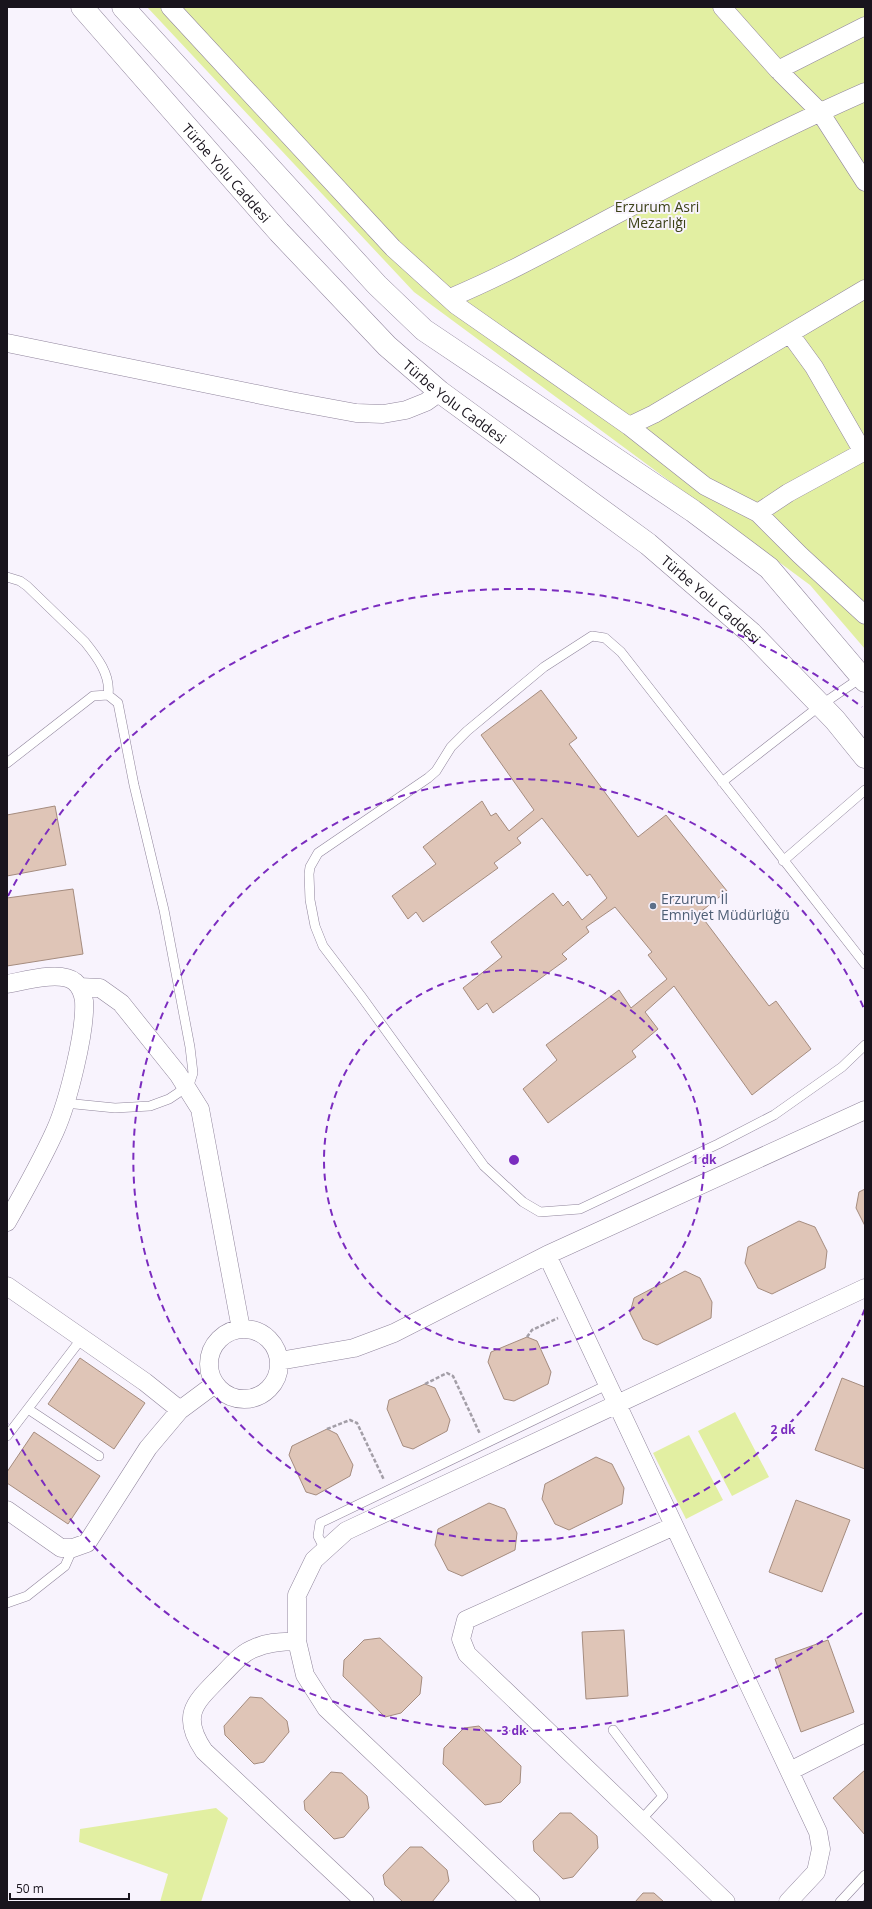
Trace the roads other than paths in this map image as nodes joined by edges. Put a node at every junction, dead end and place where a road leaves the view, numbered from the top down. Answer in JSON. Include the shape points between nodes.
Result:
{"nodes":[{"id":1,"x":82,"y":7,"type":"edge"},
{"id":2,"x":123,"y":7,"type":"edge"},
{"id":3,"x":170,"y":7,"type":"edge"},
{"id":4,"x":722,"y":7,"type":"edge"},
{"id":5,"x":865,"y":26,"type":"edge"},
{"id":6,"x":778,"y":70,"type":"junction"},
{"id":7,"x":865,"y":92,"type":"edge"},
{"id":8,"x":820,"y":112,"type":"junction"},
{"id":9,"x":865,"y":182,"type":"edge"},
{"id":10,"x":865,"y":289,"type":"edge"},
{"id":11,"x":450,"y":298,"type":"junction"},
{"id":12,"x":790,"y":334,"type":"junction"},
{"id":13,"x":7,"y":343,"type":"edge"},
{"id":14,"x":440,"y":392,"type":"junction"},
{"id":15,"x":629,"y":426,"type":"junction"},
{"id":16,"x":864,"y":451,"type":"edge"},
{"id":17,"x":758,"y":513,"type":"junction"},
{"id":18,"x":7,"y":577,"type":"edge"},
{"id":19,"x":865,"y":615,"type":"edge"},
{"id":20,"x":863,"y":679,"type":"edge"},
{"id":21,"x":108,"y":695,"type":"junction"},
{"id":22,"x":821,"y":705,"type":"junction"},
{"id":23,"x":865,"y":757,"type":"edge"},
{"id":24,"x":7,"y":763,"type":"edge"},
{"id":25,"x":722,"y":782,"type":"junction"},
{"id":26,"x":865,"y":790,"type":"edge"},
{"id":27,"x":784,"y":861,"type":"junction"},
{"id":28,"x":865,"y":964,"type":"edge"},
{"id":29,"x":7,"y":984,"type":"edge"},
{"id":30,"x":80,"y":987,"type":"junction"},
{"id":31,"x":865,"y":1045,"type":"edge"},
{"id":32,"x":186,"y":1086,"type":"junction"},
{"id":33,"x":65,"y":1103,"type":"junction"},
{"id":34,"x":865,"y":1110,"type":"edge"},
{"id":35,"x":7,"y":1222,"type":"edge"},
{"id":36,"x":547,"y":1255,"type":"junction"},
{"id":37,"x":7,"y":1286,"type":"edge"},
{"id":38,"x":865,"y":1288,"type":"edge"},
{"id":39,"x":241,"y":1329,"type":"junction"},
{"id":40,"x":82,"y":1338,"type":"junction"},
{"id":41,"x":279,"y":1361,"type":"junction"},
{"id":42,"x":215,"y":1384,"type":"junction"},
{"id":43,"x":608,"y":1384,"type":"junction"},
{"id":44,"x":617,"y":1404,"type":"junction"},
{"id":45,"x":28,"y":1409,"type":"junction"},
{"id":46,"x":180,"y":1410,"type":"junction"},
{"id":47,"x":7,"y":1436,"type":"edge"},
{"id":48,"x":99,"y":1456,"type":"dead end"},
{"id":49,"x":7,"y":1510,"type":"edge"},
{"id":50,"x":674,"y":1526,"type":"junction"},
{"id":51,"x":73,"y":1548,"type":"junction"},
{"id":52,"x":325,"y":1550,"type":"junction"},
{"id":53,"x":7,"y":1603,"type":"edge"},
{"id":54,"x":297,"y":1641,"type":"junction"},
{"id":55,"x":613,"y":1730,"type":"dead end"},
{"id":56,"x":865,"y":1733,"type":"edge"},
{"id":57,"x":790,"y":1771,"type":"junction"},
{"id":58,"x":641,"y":1820,"type":"junction"},
{"id":59,"x":865,"y":1875,"type":"edge"},
{"id":60,"x":365,"y":1902,"type":"edge"},
{"id":61,"x":531,"y":1902,"type":"edge"},
{"id":62,"x":726,"y":1902,"type":"edge"},
{"id":63,"x":788,"y":1902,"type":"edge"},
{"id":64,"x":840,"y":1902,"type":"edge"}],
"edges":[{"from":1,"to":14,"type":"street","name":"Türbe Yolu Caddesi","via":[[279,232],[387,346]]},
{"from":2,"to":20,"type":"street","via":[[377,285],[424,330],[694,511],[769,568]]},
{"from":3,"to":11,"type":"street","via":[[393,248]]},
{"from":4,"to":6,"type":"street"},
{"from":5,"to":6,"type":"street"},
{"from":6,"to":8,"type":"street"},
{"from":7,"to":8,"type":"street"},
{"from":8,"to":9,"type":"street"},
{"from":8,"to":11,"type":"street","via":[[673,185],[490,282]]},
{"from":10,"to":12,"type":"street"},
{"from":11,"to":15,"type":"street"},
{"from":12,"to":15,"type":"street"},
{"from":12,"to":16,"type":"street","via":[[814,367]]},
{"from":13,"to":14,"type":"street","via":[[356,412],[383,414],[406,410],[426,402]]},
{"from":14,"to":22,"type":"street","name":"Türbe Yolu Caddesi","via":[[648,544],[751,633]]},
{"from":15,"to":17,"type":"street","via":[[705,486]]},
{"from":16,"to":17,"type":"street","via":[[788,493]]},
{"from":17,"to":19,"type":"street"},
{"from":18,"to":21,"type":"lane","via":[[27,586],[85,642],[107,676]]},
{"from":20,"to":22,"type":"lane"},
{"from":21,"to":24,"type":"lane","via":[[93,696]]},
{"from":21,"to":32,"type":"lane","via":[[118,702],[134,785],[164,910],[190,1047],[193,1074]]},
{"from":22,"to":23,"type":"street","name":"Türbe Yolu Caddesi"},
{"from":22,"to":25,"type":"lane"},
{"from":25,"to":27,"type":"lane"},
{"from":25,"to":31,"type":"lane","via":[[621,652],[605,638],[592,636],[544,667],[467,731],[451,747],[436,771],[428,778],[318,853],[309,874],[315,926],[323,946],[484,1166],[523,1202],[540,1212],[580,1209],[718,1144],[774,1115],[842,1067]]},
{"from":26,"to":27,"type":"lane"},
{"from":27,"to":28,"type":"lane"},
{"from":29,"to":30,"type":"street","via":[[61,976],[74,981]]},
{"from":30,"to":32,"type":"street","via":[[100,988],[121,1003]]},
{"from":30,"to":33,"type":"street","via":[[84,1000],[82,1024]]},
{"from":32,"to":33,"type":"lane","via":[[169,1099],[145,1106],[115,1108]]},
{"from":32,"to":39,"type":"street","via":[[200,1110]]},
{"from":33,"to":35,"type":"street","via":[[56,1130]]},
{"from":34,"to":36,"type":"street"},
{"from":36,"to":41,"type":"street","via":[[394,1333],[354,1348]]},
{"from":36,"to":43,"type":"street"},
{"from":37,"to":40,"type":"street"},
{"from":38,"to":44,"type":"street"},
{"from":39,"to":41,"type":"street","via":[[251,1330],[270,1340]]},
{"from":39,"to":42,"type":"street","via":[[222,1336],[211,1352],[208,1362]]},
{"from":40,"to":45,"type":"lane"},
{"from":40,"to":46,"type":"street"},
{"from":41,"to":42,"type":"street","via":[[279,1372],[274,1383],[267,1392],[256,1397],[245,1400],[233,1398],[223,1393]]},
{"from":42,"to":46,"type":"street"},
{"from":43,"to":44,"type":"street"},
{"from":43,"to":52,"type":"lane","via":[[320,1523],[318,1536]]},
{"from":44,"to":50,"type":"street"},
{"from":44,"to":52,"type":"street","via":[[346,1531]]},
{"from":45,"to":47,"type":"lane"},
{"from":45,"to":48,"type":"lane"},
{"from":46,"to":51,"type":"street","via":[[148,1448],[87,1543]]},
{"from":49,"to":51,"type":"street","via":[[61,1548]]},
{"from":50,"to":57,"type":"street"},
{"from":50,"to":58,"type":"street","via":[[466,1620],[461,1639],[467,1654]]},
{"from":51,"to":53,"type":"lane","via":[[65,1566],[27,1596]]},
{"from":52,"to":54,"type":"street","via":[[314,1560],[297,1595]]},
{"from":54,"to":60,"type":"street","via":[[270,1642],[253,1648],[239,1658],[197,1701],[192,1712],[192,1725],[196,1739],[204,1751]]},
{"from":54,"to":61,"type":"street","via":[[305,1675],[326,1708]]},
{"from":55,"to":58,"type":"lane","via":[[663,1796]]},
{"from":56,"to":57,"type":"street"},
{"from":57,"to":63,"type":"street","via":[[818,1832],[821,1849],[816,1872]]},
{"from":58,"to":62,"type":"street"},
{"from":59,"to":64,"type":"lane"}]}
